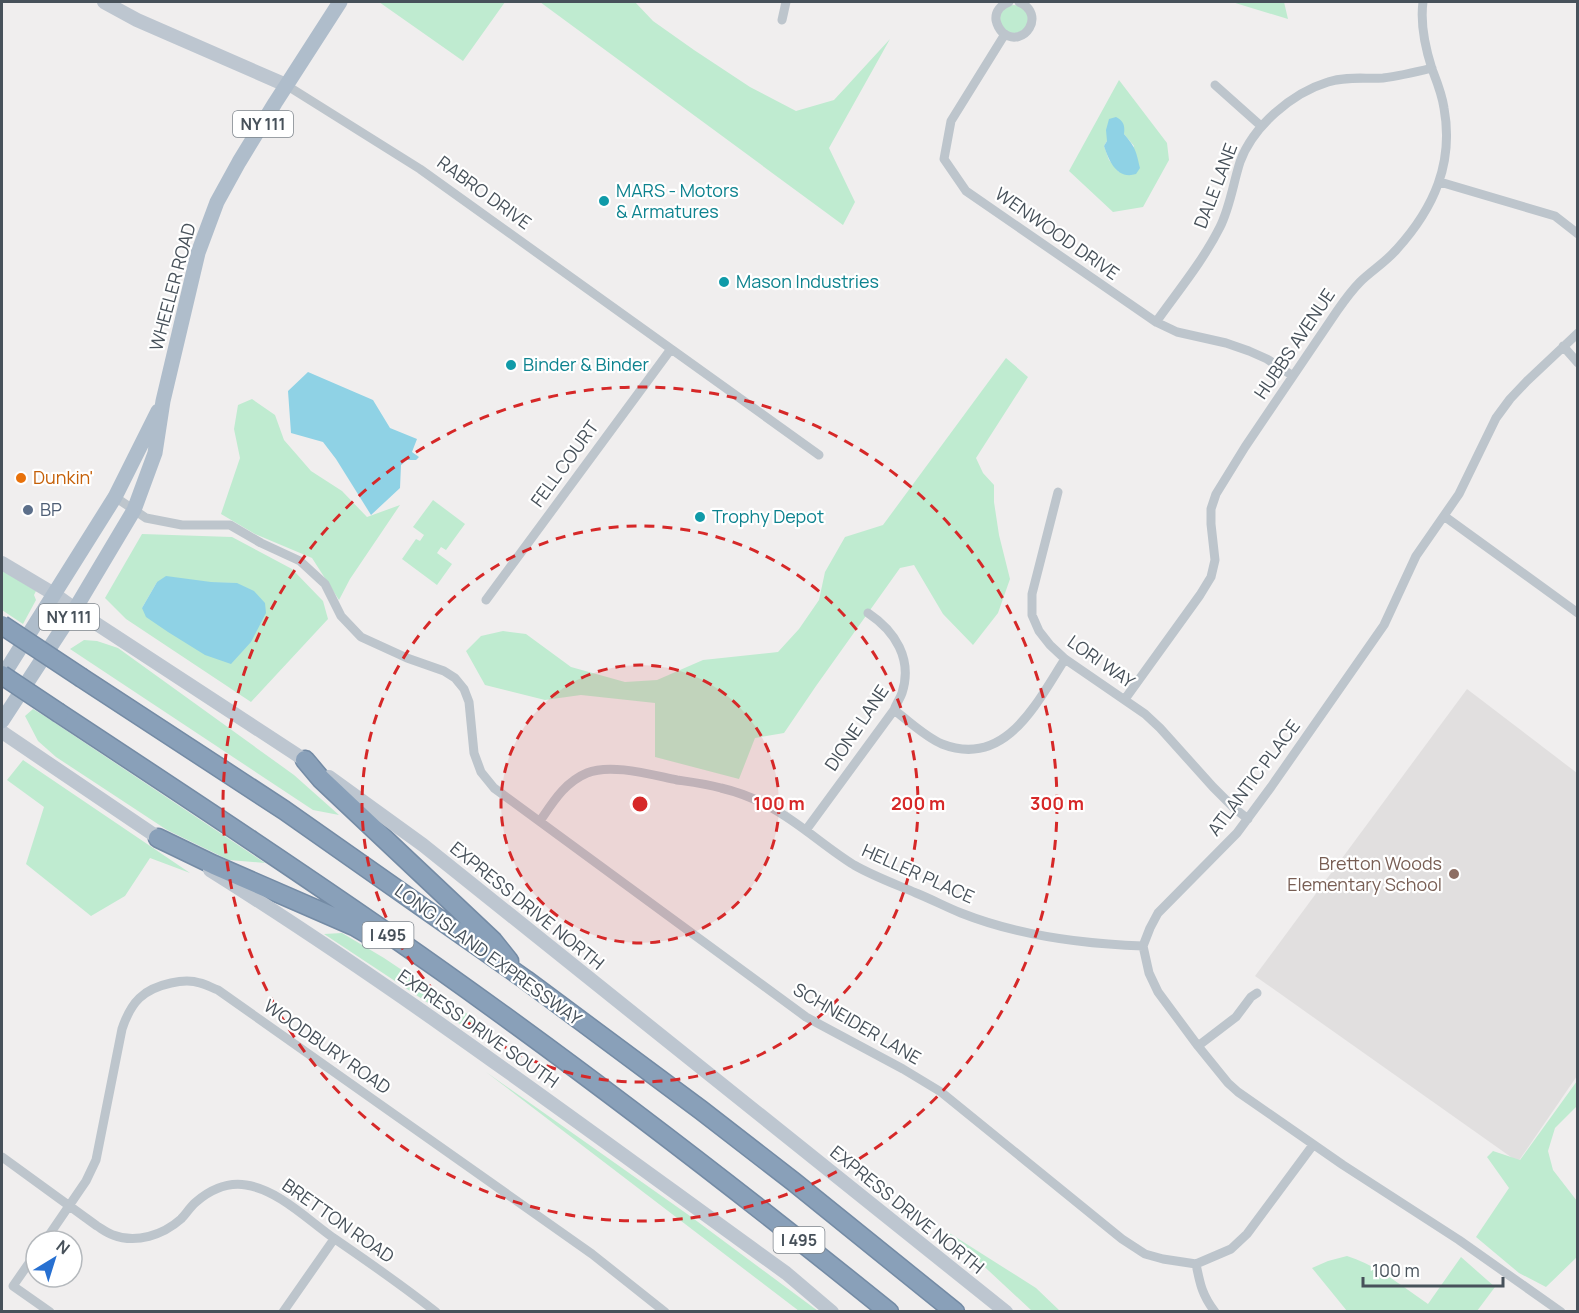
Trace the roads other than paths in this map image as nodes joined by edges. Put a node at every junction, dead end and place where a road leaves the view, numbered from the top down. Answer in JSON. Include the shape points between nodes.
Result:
{"nodes":[{"id":1,"x":104,"y":2,"type":"edge"},
{"id":2,"x":340,"y":2,"type":"edge"},
{"id":3,"x":786,"y":2,"type":"edge"},
{"id":4,"x":1009,"y":2,"type":"edge"},
{"id":5,"x":1019,"y":2,"type":"edge"},
{"id":6,"x":1423,"y":2,"type":"edge"},
{"id":7,"x":782,"y":20,"type":"dead end"},
{"id":8,"x":1005,"y":34,"type":"junction"},
{"id":9,"x":1432,"y":68,"type":"junction"},
{"id":10,"x":286,"y":85,"type":"junction"},
{"id":11,"x":1215,"y":85,"type":"dead end"},
{"id":12,"x":1261,"y":126,"type":"junction"},
{"id":13,"x":1440,"y":182,"type":"junction"},
{"id":14,"x":1578,"y":234,"type":"edge"},
{"id":15,"x":1156,"y":322,"type":"junction"},
{"id":16,"x":1578,"y":333,"type":"edge"},
{"id":17,"x":1563,"y":346,"type":"junction"},
{"id":18,"x":671,"y":349,"type":"junction"},
{"id":19,"x":1578,"y":363,"type":"edge"},
{"id":20,"x":1293,"y":376,"type":"junction"},
{"id":21,"x":163,"y":401,"type":"junction"},
{"id":22,"x":819,"y":455,"type":"dead end"},
{"id":23,"x":1058,"y":492,"type":"dead end"},
{"id":24,"x":115,"y":497,"type":"junction"},
{"id":25,"x":134,"y":510,"type":"junction"},
{"id":26,"x":1444,"y":516,"type":"junction"},
{"id":27,"x":2,"y":563,"type":"edge"},
{"id":28,"x":54,"y":594,"type":"junction"},
{"id":29,"x":486,"y":600,"type":"dead end"},
{"id":30,"x":75,"y":609,"type":"junction"},
{"id":31,"x":868,"y":613,"type":"dead end"},
{"id":32,"x":1578,"y":613,"type":"edge"},
{"id":33,"x":2,"y":625,"type":"edge"},
{"id":34,"x":1065,"y":659,"type":"junction"},
{"id":35,"x":2,"y":676,"type":"edge"},
{"id":36,"x":1125,"y":699,"type":"junction"},
{"id":37,"x":894,"y":710,"type":"junction"},
{"id":38,"x":2,"y":722,"type":"edge"},
{"id":39,"x":2,"y":732,"type":"edge"},
{"id":40,"x":305,"y":760,"type":"junction"},
{"id":41,"x":1248,"y":819,"type":"junction"},
{"id":42,"x":540,"y":821,"type":"junction"},
{"id":43,"x":806,"y":830,"type":"junction"},
{"id":44,"x":158,"y":838,"type":"junction"},
{"id":45,"x":1143,"y":946,"type":"junction"},
{"id":46,"x":442,"y":972,"type":"junction"},
{"id":47,"x":526,"y":980,"type":"junction"},
{"id":48,"x":1257,"y":993,"type":"dead end"},
{"id":49,"x":1198,"y":1046,"type":"junction"},
{"id":50,"x":1313,"y":1145,"type":"junction"},
{"id":51,"x":2,"y":1157,"type":"edge"},
{"id":52,"x":69,"y":1205,"type":"junction"},
{"id":53,"x":53,"y":1229,"type":"edge"},
{"id":54,"x":334,"y":1239,"type":"junction"},
{"id":55,"x":1196,"y":1264,"type":"junction"},
{"id":56,"x":24,"y":1270,"type":"edge"},
{"id":57,"x":50,"y":1311,"type":"edge"},
{"id":58,"x":283,"y":1311,"type":"edge"},
{"id":59,"x":436,"y":1311,"type":"edge"},
{"id":60,"x":665,"y":1311,"type":"edge"},
{"id":61,"x":832,"y":1311,"type":"edge"},
{"id":62,"x":889,"y":1311,"type":"edge"},
{"id":63,"x":955,"y":1311,"type":"edge"},
{"id":64,"x":1006,"y":1311,"type":"edge"},
{"id":65,"x":1215,"y":1311,"type":"edge"},
{"id":66,"x":1561,"y":1311,"type":"edge"}],
"edges":[{"from":1,"to":10,"type":"main road","name":"RABRO DRIVE"},
{"from":2,"to":10,"type":"main road","name":"WHEELER ROAD","number":"NY 111"},
{"from":3,"to":7,"type":"street"},
{"from":4,"to":8,"type":"street","via":[[996,15]]},
{"from":5,"to":8,"type":"street","via":[[1031,12],[1031,25],[1023,34]]},
{"from":6,"to":9,"type":"street","name":"HUBBS AVENUE","via":[[1421,17]]},
{"from":8,"to":15,"type":"street","name":"WENWOOD DRIVE","via":[[951,121],[944,159],[966,191]]},
{"from":9,"to":12,"type":"street","name":"DALE LANE","via":[[1409,74],[1329,81],[1288,103]]},
{"from":9,"to":13,"type":"street","name":"HUBBS AVENUE","via":[[1442,94],[1446,121],[1446,154]]},
{"from":10,"to":18,"type":"street","name":"RABRO DRIVE","via":[[420,169]]},
{"from":10,"to":21,"type":"main road","name":"WHEELER ROAD","number":"NY 111","via":[[217,202],[198,253]]},
{"from":11,"to":12,"type":"street"},
{"from":12,"to":15,"type":"street","name":"DALE LANE","via":[[1241,160],[1227,210],[1212,243]]},
{"from":13,"to":14,"type":"street","via":[[1555,216]]},
{"from":13,"to":20,"type":"street","name":"HUBBS AVENUE","via":[[1413,230],[1352,290]]},
{"from":15,"to":20,"type":"street","name":"WENWOOD DRIVE","via":[[1177,332],[1249,351]]},
{"from":16,"to":17,"type":"street","name":"ATLANTIC PLACE"},
{"from":17,"to":19,"type":"street"},
{"from":17,"to":26,"type":"street","name":"ATLANTIC PLACE","via":[[1515,393],[1496,418],[1470,475]]},
{"from":18,"to":22,"type":"street","name":"RABRO DRIVE"},
{"from":18,"to":29,"type":"street","name":"FELL COURT"},
{"from":20,"to":36,"type":"street","name":"HUBBS AVENUE","via":[[1216,494],[1211,509],[1215,560],[1210,577]]},
{"from":21,"to":24,"type":"main road","name":"WHEELER ROAD","number":"NY 111"},
{"from":21,"to":25,"type":"main road","name":"WHEELER ROAD","number":"NY 111","via":[[155,453]]},
{"from":23,"to":34,"type":"street","name":"LORI WAY","via":[[1032,594],[1032,615],[1039,631]]},
{"from":24,"to":25,"type":"street","name":"SCHNEIDER LANE"},
{"from":24,"to":28,"type":"main road","name":"WHEELER ROAD","number":"NY 111"},
{"from":25,"to":30,"type":"main road","name":"WHEELER ROAD","number":"NY 111"},
{"from":25,"to":42,"type":"street","name":"SCHNEIDER LANE","via":[[146,518],[182,525],[230,525],[300,561],[325,584],[341,616],[361,637],[455,678],[469,702],[474,753],[481,772],[494,788]]},
{"from":26,"to":32,"type":"street"},
{"from":26,"to":41,"type":"street","name":"ATLANTIC PLACE","via":[[1416,556],[1384,625]]},
{"from":27,"to":28,"type":"main road","name":"EXPRESS DRIVE NORTH"},
{"from":28,"to":30,"type":"main road","name":"EXPRESS DRIVE NORTH"},
{"from":28,"to":35,"type":"main road","name":"WHEELER ROAD","number":"NY 111"},
{"from":30,"to":38,"type":"main road","name":"WHEELER ROAD","number":"NY 111"},
{"from":30,"to":40,"type":"main road","name":"EXPRESS DRIVE NORTH"},
{"from":31,"to":37,"type":"street","name":"DIONE LANE","via":[[892,633],[903,658],[902,693]]},
{"from":33,"to":47,"type":"highway","name":"LONG ISLAND EXPRESSWAY","number":"I 495","bridge":true,"via":[[284,810]]},
{"from":34,"to":36,"type":"street","name":"LORI WAY"},
{"from":34,"to":37,"type":"street","via":[[1019,726],[982,749],[941,744]]},
{"from":35,"to":46,"type":"highway","number":"I 495","bridge":true},
{"from":36,"to":41,"type":"street","name":"LORI WAY","via":[[1160,728],[1213,788]]},
{"from":37,"to":43,"type":"street","name":"DIONE LANE"},
{"from":39,"to":44,"type":"main road","name":"EXPRESS DRIVE SOUTH"},
{"from":40,"to":47,"type":"highway","via":[[493,941]]},
{"from":40,"to":64,"type":"main road","name":"EXPRESS DRIVE NORTH","via":[[423,845]]},
{"from":41,"to":45,"type":"street","name":"ATLANTIC PLACE","via":[[1158,913]]},
{"from":42,"to":43,"type":"street","name":"HELLER PLACE","via":[[573,781],[589,772],[608,769],[723,788],[770,807]]},
{"from":42,"to":55,"type":"street","name":"SCHNEIDER LANE","via":[[806,1017],[941,1092],[1130,1244],[1145,1254]]},
{"from":43,"to":45,"type":"street","name":"HELLER PLACE","via":[[870,874],[962,913],[1052,937],[1100,945]]},
{"from":44,"to":46,"type":"highway","via":[[354,926]]},
{"from":44,"to":61,"type":"main road","name":"EXPRESS DRIVE SOUTH","via":[[271,908],[426,1013],[786,1273]]},
{"from":45,"to":49,"type":"street","via":[[1158,992]]},
{"from":46,"to":62,"type":"highway","number":"I 495","via":[[676,1143]]},
{"from":47,"to":63,"type":"highway","name":"LONG ISLAND EXPRESSWAY","number":"I 495","via":[[785,1174]]},
{"from":48,"to":49,"type":"street","via":[[1236,1017]]},
{"from":49,"to":50,"type":"street","via":[[1238,1092]]},
{"from":50,"to":55,"type":"street","via":[[1247,1234],[1231,1249]]},
{"from":50,"to":66,"type":"street"},
{"from":51,"to":52,"type":"street","name":"BRETTON ROAD"},
{"from":52,"to":53,"type":"street","name":"WOODBURY ROAD"},
{"from":52,"to":54,"type":"street","name":"BRETTON ROAD","via":[[113,1236],[132,1239],[169,1229],[210,1191],[246,1185],[264,1190],[294,1208]]},
{"from":52,"to":60,"type":"street","name":"WOODBURY ROAD","via":[[96,1161],[127,1014],[140,997],[156,986],[199,982],[218,990],[518,1201]]},
{"from":54,"to":58,"type":"street"},
{"from":54,"to":59,"type":"street","name":"BRETTON ROAD"},
{"from":55,"to":65,"type":"street","via":[[1205,1298]]},
{"from":56,"to":57,"type":"street","via":[[13,1286]]}]}
